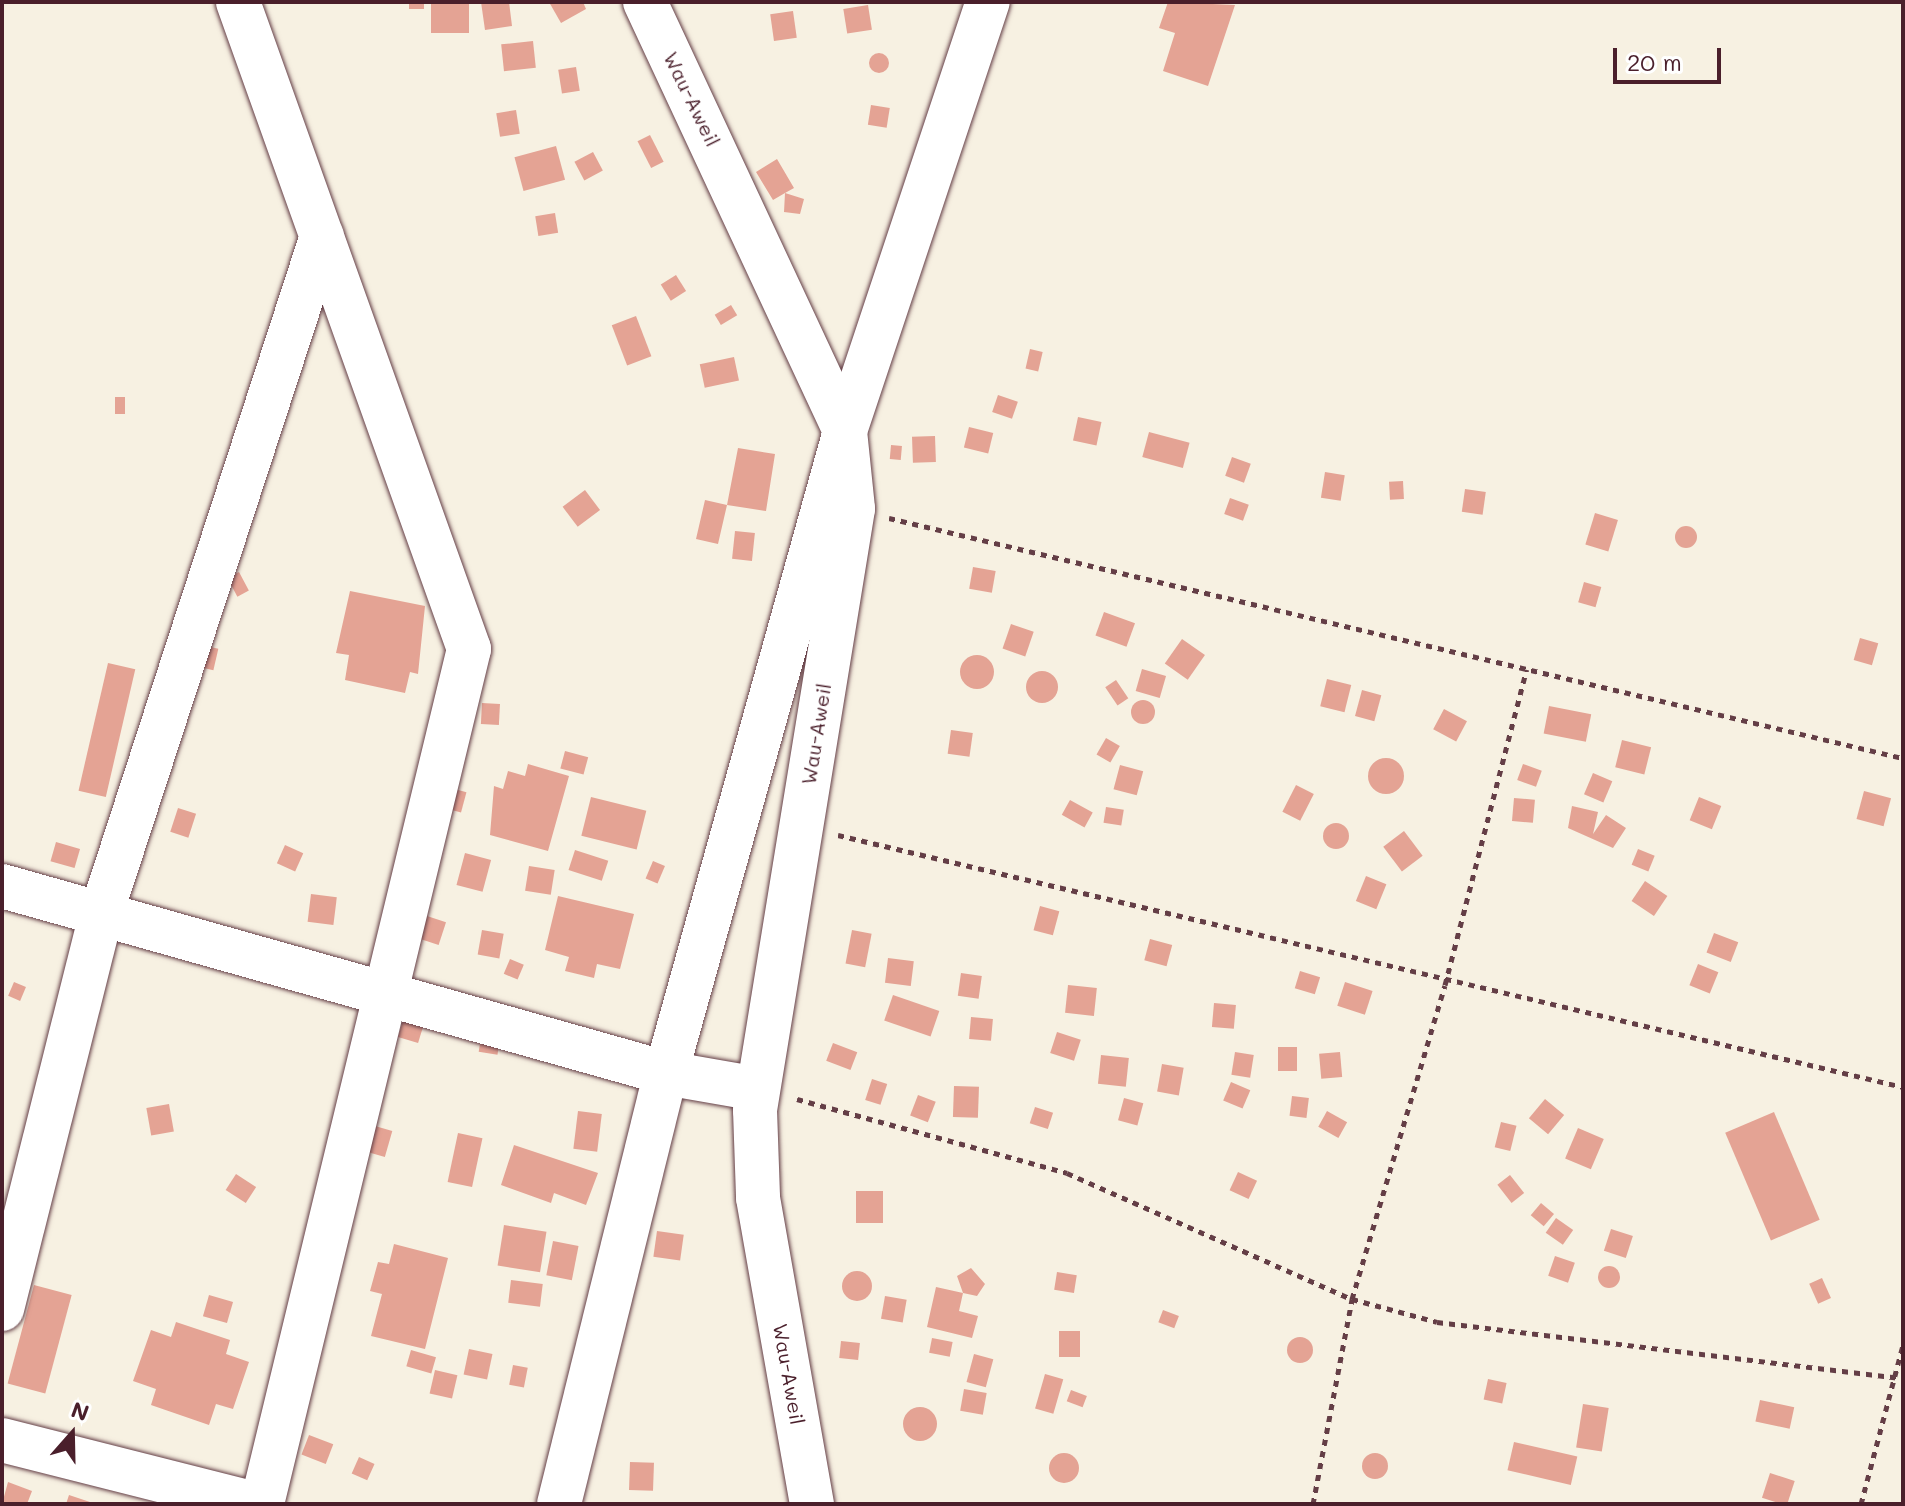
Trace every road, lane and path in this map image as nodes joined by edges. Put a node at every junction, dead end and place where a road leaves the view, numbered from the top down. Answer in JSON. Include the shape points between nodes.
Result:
{"nodes":[{"id":1,"x":238,"y":2,"type":"edge"},
{"id":2,"x":645,"y":2,"type":"edge"},
{"id":3,"x":988,"y":2,"type":"edge"},
{"id":4,"x":322,"y":236,"type":"junction"},
{"id":5,"x":845,"y":431,"type":"junction"},
{"id":6,"x":853,"y":509,"type":"junction"},
{"id":7,"x":1527,"y":669,"type":"junction"},
{"id":8,"x":1903,"y":758,"type":"edge"},
{"id":9,"x":802,"y":827,"type":"junction"},
{"id":10,"x":2,"y":886,"type":"edge"},
{"id":11,"x":101,"y":914,"type":"junction"},
{"id":12,"x":1445,"y":985,"type":"junction"},
{"id":13,"x":384,"y":995,"type":"junction"},
{"id":14,"x":666,"y":1073,"type":"junction"},
{"id":15,"x":1903,"y":1087,"type":"edge"},
{"id":16,"x":758,"y":1089,"type":"junction"},
{"id":17,"x":1352,"y":1299,"type":"junction"},
{"id":18,"x":2,"y":1309,"type":"edge"},
{"id":19,"x":1903,"y":1345,"type":"edge"},
{"id":20,"x":1895,"y":1375,"type":"junction"},
{"id":21,"x":1903,"y":1378,"type":"edge"},
{"id":22,"x":2,"y":1440,"type":"edge"},
{"id":23,"x":255,"y":1504,"type":"edge"},
{"id":24,"x":262,"y":1504,"type":"edge"},
{"id":25,"x":559,"y":1504,"type":"edge"},
{"id":26,"x":812,"y":1504,"type":"edge"},
{"id":27,"x":959,"y":1504,"type":"edge"},
{"id":28,"x":987,"y":1504,"type":"edge"},
{"id":29,"x":1313,"y":1504,"type":"edge"},
{"id":30,"x":1861,"y":1504,"type":"edge"}],
"edges":[{"from":1,"to":4,"type":"street"},
{"from":2,"to":5,"type":"street","name":"Wau-Aweil"},
{"from":3,"to":5,"type":"street"},
{"from":4,"to":11,"type":"street"},
{"from":4,"to":13,"type":"street","via":[[469,649]]},
{"from":5,"to":6,"type":"street","name":"Wau-Aweil"},
{"from":5,"to":14,"type":"street"},
{"from":6,"to":7,"type":"path"},
{"from":6,"to":9,"type":"street","name":"Wau-Aweil"},
{"from":7,"to":8,"type":"path"},
{"from":7,"to":12,"type":"path"},
{"from":9,"to":12,"type":"path"},
{"from":9,"to":16,"type":"street","name":"Wau-Aweil"},
{"from":10,"to":11,"type":"street"},
{"from":11,"to":13,"type":"street"},
{"from":11,"to":18,"type":"street"},
{"from":12,"to":15,"type":"path"},
{"from":12,"to":17,"type":"path"},
{"from":13,"to":14,"type":"street"},
{"from":13,"to":24,"type":"street"},
{"from":14,"to":16,"type":"street"},
{"from":14,"to":25,"type":"street"},
{"from":16,"to":17,"type":"path","via":[[1067,1173]]},
{"from":16,"to":26,"type":"street","name":"Wau-Aweil","via":[[758,1198]]},
{"from":17,"to":20,"type":"path","via":[[1437,1322]]},
{"from":17,"to":29,"type":"path"},
{"from":19,"to":20,"type":"path"},
{"from":20,"to":21,"type":"path"},
{"from":20,"to":30,"type":"path"},
{"from":22,"to":23,"type":"street"},
{"from":27,"to":28,"type":"path"}]}
